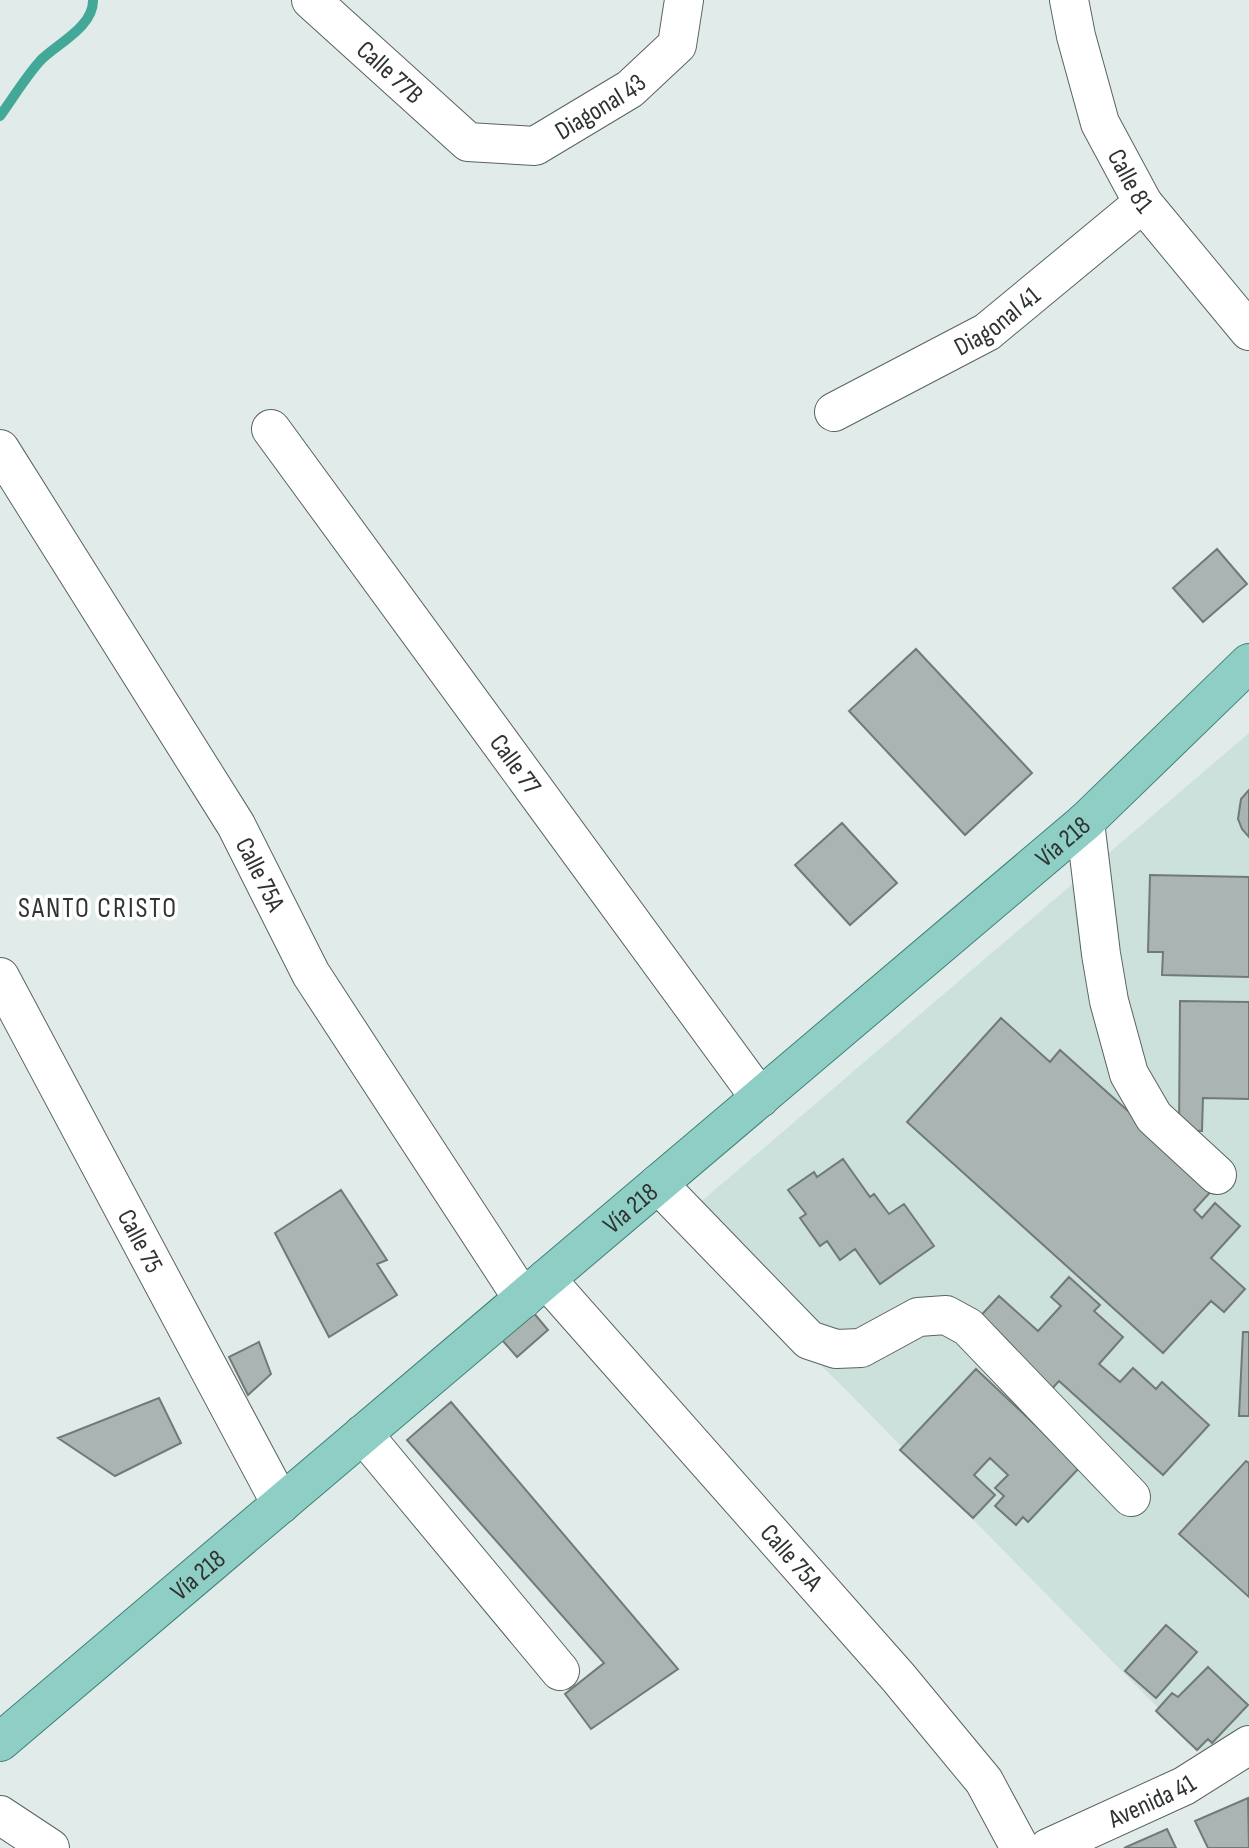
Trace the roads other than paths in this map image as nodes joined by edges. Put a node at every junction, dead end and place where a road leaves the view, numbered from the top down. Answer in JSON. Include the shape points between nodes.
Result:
{"nodes":[{"id":1,"x":311,"y":0,"type":"edge"},
{"id":2,"x":684,"y":0,"type":"edge"},
{"id":3,"x":1069,"y":0,"type":"edge"},
{"id":4,"x":468,"y":142,"type":"joint"},
{"id":5,"x":1143,"y":203,"type":"junction"},
{"id":6,"x":1249,"y":331,"type":"edge"},
{"id":7,"x":834,"y":412,"type":"dead end"},
{"id":8,"x":271,"y":429,"type":"dead end"},
{"id":9,"x":0,"y":449,"type":"edge"},
{"id":10,"x":1249,"y":663,"type":"edge"},
{"id":11,"x":1085,"y":822,"type":"junction"},
{"id":12,"x":0,"y":977,"type":"edge"},
{"id":13,"x":760,"y":1098,"type":"junction"},
{"id":14,"x":1217,"y":1175,"type":"dead end"},
{"id":15,"x":658,"y":1184,"type":"junction"},
{"id":16,"x":535,"y":1289,"type":"junction"},
{"id":17,"x":363,"y":1434,"type":"junction"},
{"id":18,"x":1131,"y":1497,"type":"dead end"},
{"id":19,"x":281,"y":1504,"type":"junction"},
{"id":20,"x":560,"y":1671,"type":"dead end"},
{"id":21,"x":0,"y":1742,"type":"edge"},
{"id":22,"x":1249,"y":1745,"type":"edge"},
{"id":23,"x":0,"y":1815,"type":"edge"},
{"id":24,"x":50,"y":1848,"type":"edge"},
{"id":25,"x":1020,"y":1848,"type":"edge"},
{"id":26,"x":1048,"y":1848,"type":"edge"}],
"edges":[{"from":1,"to":4,"type":"street","name":"Calle 77B"},
{"from":2,"to":4,"type":"street","name":"Diagonal 43","via":[[677,45],[630,89],[535,146]]},
{"from":3,"to":5,"type":"street","name":"Calle 81","via":[[1100,123]]},
{"from":5,"to":6,"type":"street","name":"Calle 81"},
{"from":5,"to":7,"type":"street","name":"Diagonal 41","via":[[988,332]]},
{"from":8,"to":13,"type":"street","name":"Calle 77"},
{"from":9,"to":16,"type":"street","name":"Calle 75A","via":[[236,825],[312,974]]},
{"from":10,"to":11,"type":"main road","name":"Vía 218"},
{"from":11,"to":13,"type":"main road","name":"Vía 218"},
{"from":11,"to":14,"type":"street","via":[[1107,990],[1129,1074],[1154,1117]]},
{"from":12,"to":19,"type":"street","name":"Calle 75"},
{"from":13,"to":15,"type":"main road","name":"Vía 218"},
{"from":15,"to":16,"type":"main road","name":"Vía 218"},
{"from":15,"to":18,"type":"street","via":[[809,1340],[836,1349],[861,1348],[918,1317],[946,1315],[968,1326]]},
{"from":16,"to":17,"type":"main road","name":"Vía 218"},
{"from":16,"to":25,"type":"street","name":"Calle 75A","via":[[898,1677],[984,1781]]},
{"from":17,"to":19,"type":"main road","name":"Vía 218"},
{"from":17,"to":20,"type":"street"},
{"from":19,"to":21,"type":"main road","name":"Vía 218"},
{"from":22,"to":26,"type":"street","name":"Avenida 41","via":[[1184,1786]]},
{"from":23,"to":24,"type":"street"}]}
